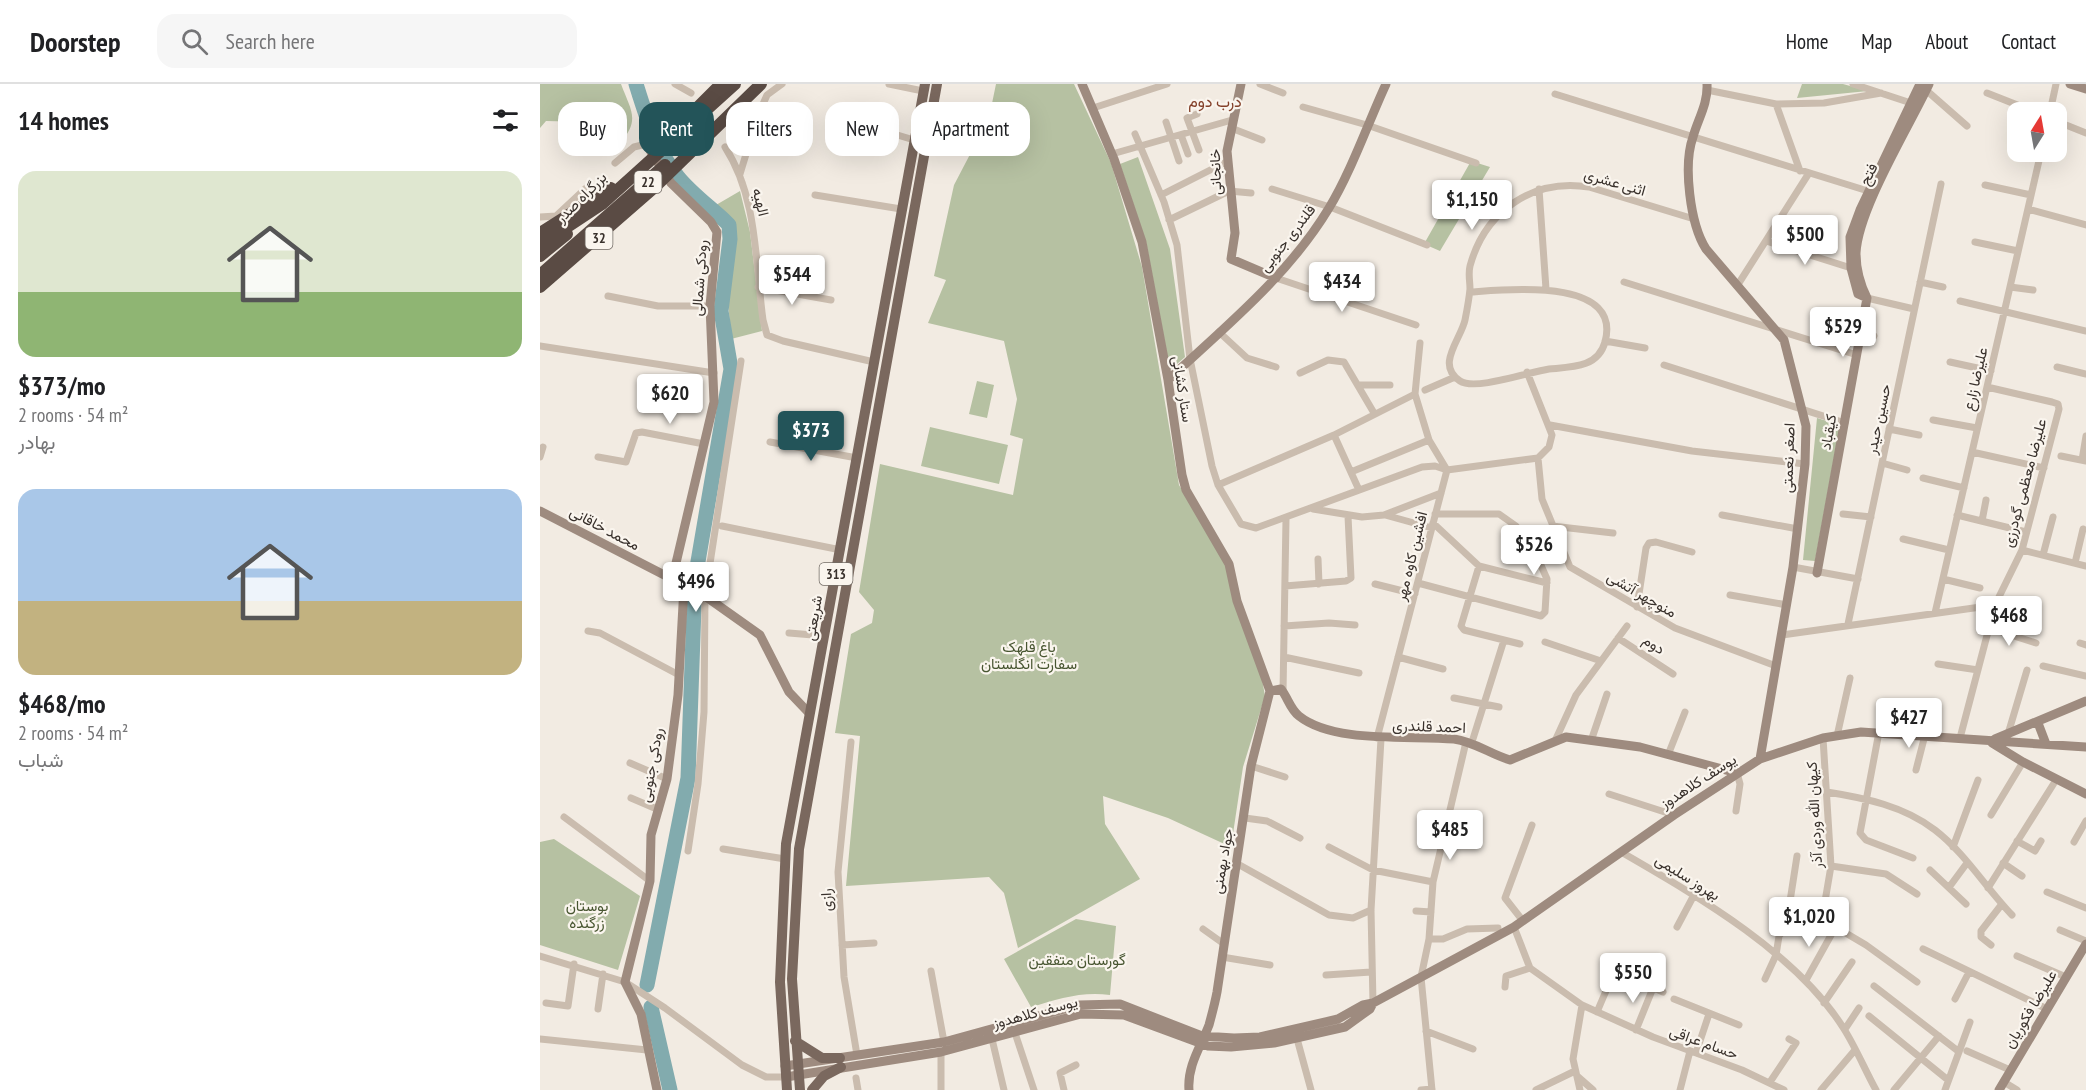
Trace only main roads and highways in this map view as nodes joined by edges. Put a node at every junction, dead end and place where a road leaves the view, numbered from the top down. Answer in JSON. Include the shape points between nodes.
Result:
{"nodes":[{"id":1,"x":735,"y":84,"type":"edge"},
{"id":2,"x":752,"y":84,"type":"edge"},
{"id":3,"x":761,"y":84,"type":"edge"},
{"id":4,"x":768,"y":84,"type":"edge"},
{"id":5,"x":937,"y":84,"type":"edge"},
{"id":6,"x":720,"y":85,"type":"edge"},
{"id":7,"x":924,"y":87,"type":"edge"},
{"id":8,"x":741,"y":102,"type":"edge"},
{"id":9,"x":742,"y":102,"type":"edge"},
{"id":10,"x":726,"y":117,"type":"edge"},
{"id":11,"x":611,"y":188,"type":"junction"},
{"id":12,"x":540,"y":233,"type":"edge"},
{"id":13,"x":540,"y":244,"type":"edge"},
{"id":14,"x":540,"y":256,"type":"edge"},
{"id":15,"x":540,"y":275,"type":"edge"},
{"id":16,"x":540,"y":287,"type":"edge"},
{"id":17,"x":809,"y":713,"type":"junction"},
{"id":18,"x":822,"y":720,"type":"junction"},
{"id":19,"x":795,"y":1041,"type":"junction"},
{"id":20,"x":788,"y":1090,"type":"edge"},
{"id":21,"x":800,"y":1090,"type":"edge"},
{"id":22,"x":812,"y":1090,"type":"edge"}],
"edges":[{"from":1,"to":13,"type":"highway","number":"22","via":[[602,204]]},
{"from":2,"to":15,"type":"highway","number":"22"},
{"from":3,"to":8,"type":"highway","number":"32"},
{"from":4,"to":9,"type":"main road"},
{"from":5,"to":18,"type":"main road","name":"شریعتی","number":"313"},
{"from":6,"to":11,"type":"highway","name":"بزرگراه صدر","number":"32"},
{"from":7,"to":17,"type":"main road","name":"شریعتی","number":"313"},
{"from":10,"to":16,"type":"highway","number":"32","via":[[656,186]]},
{"from":11,"to":12,"type":"highway"},
{"from":11,"to":14,"type":"highway","name":"بزرگراه صدر","number":"32","via":[[556,245]]},
{"from":17,"to":18,"type":"main road"},
{"from":17,"to":20,"type":"main road","name":"شریعتی","number":"313","via":[[785,859],[780,982]]},
{"from":18,"to":19,"type":"main road","name":"شریعتی","number":"313","via":[[799,849],[792,979]]},
{"from":19,"to":21,"type":"main road","name":"شریعتی","number":"313"},
{"from":19,"to":22,"type":"main road","via":[[822,1058],[841,1062]]}]}
